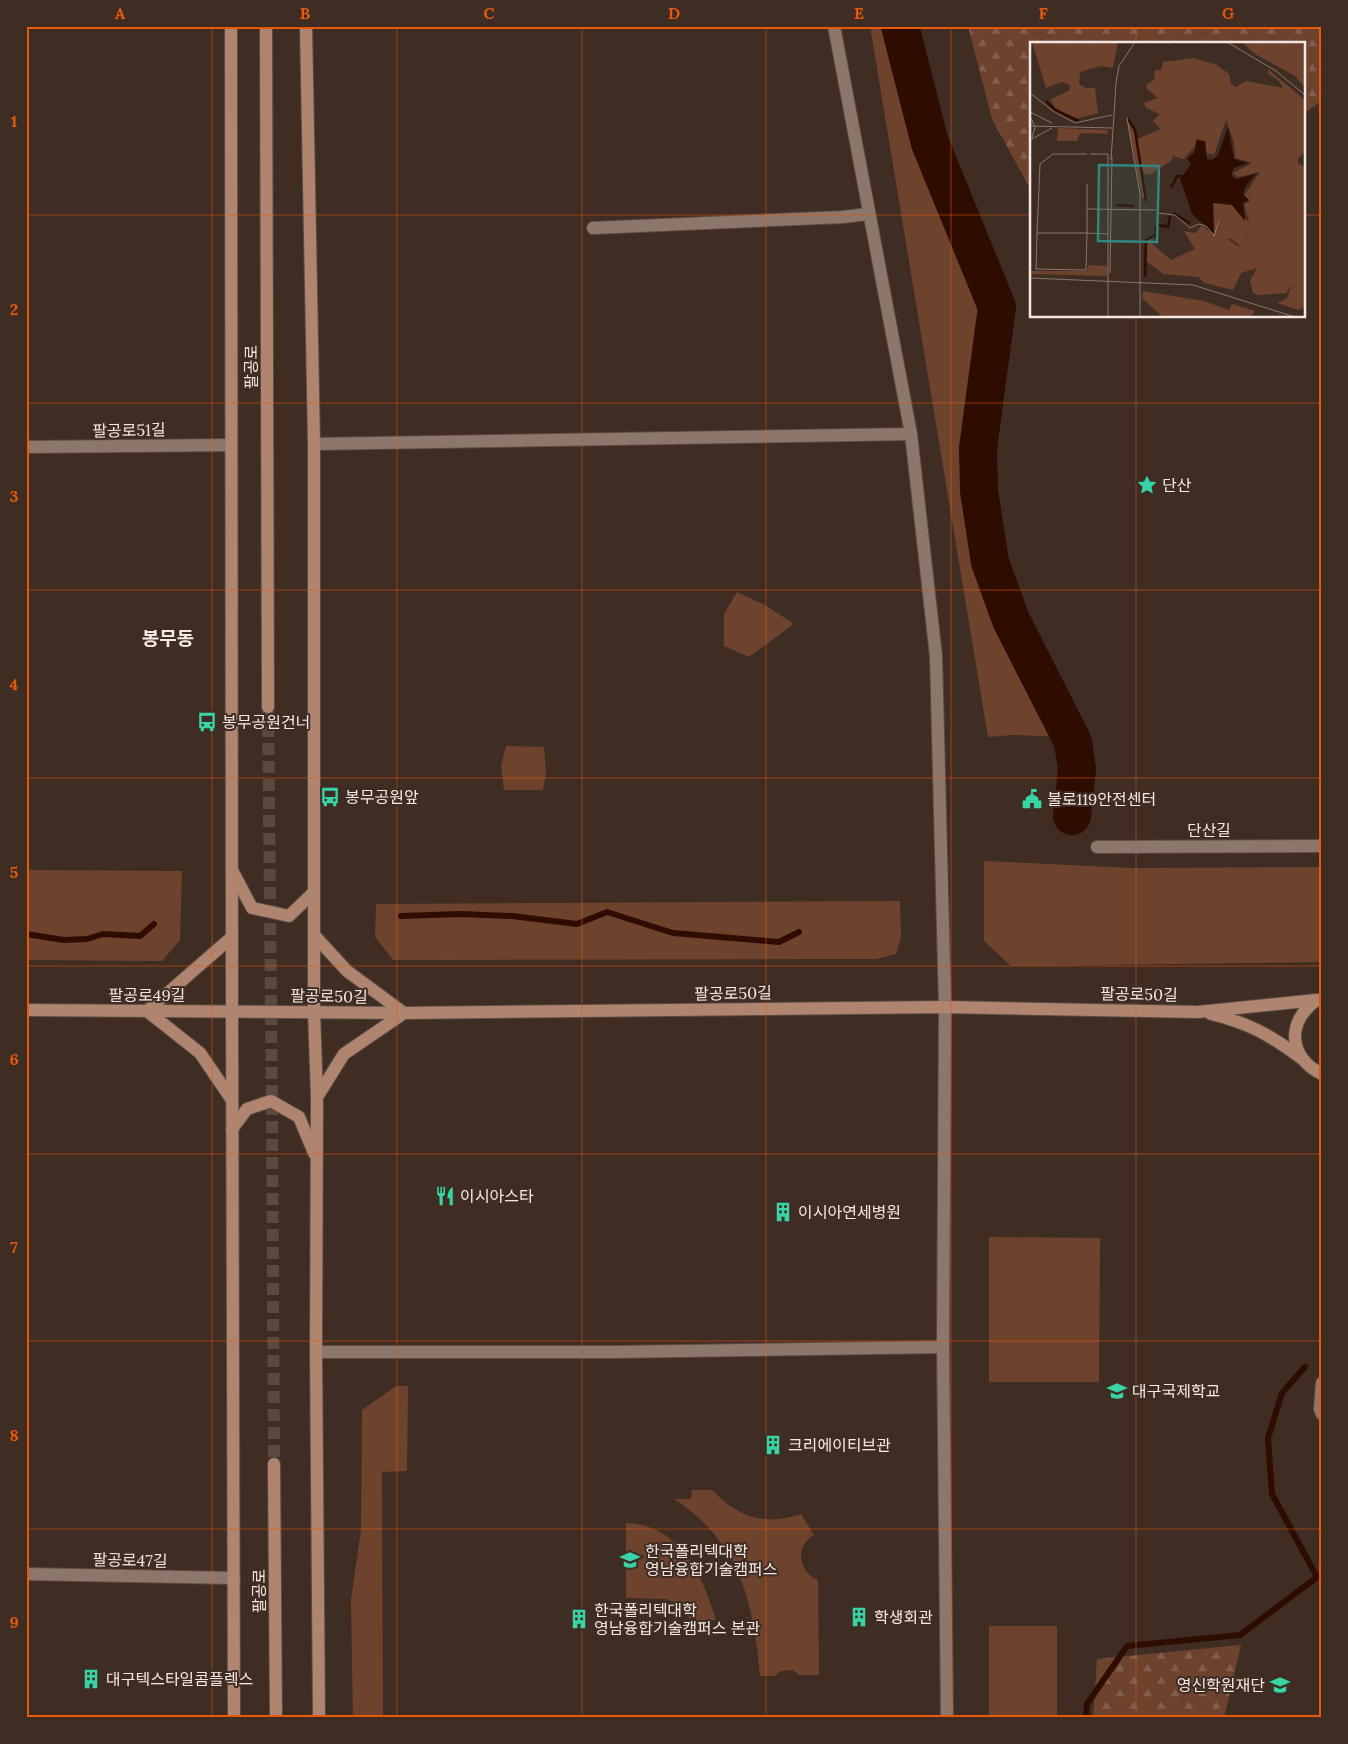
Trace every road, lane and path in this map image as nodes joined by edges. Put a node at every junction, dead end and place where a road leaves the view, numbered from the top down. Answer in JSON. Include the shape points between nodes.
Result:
{"nodes":[{"id":1,"x":231,"y":26,"type":"edge"},
{"id":2,"x":266,"y":26,"type":"edge"},
{"id":3,"x":306,"y":26,"type":"edge"},
{"id":4,"x":834,"y":26,"type":"edge"},
{"id":5,"x":868,"y":214,"type":"junction"},
{"id":6,"x":593,"y":228,"type":"dead end"},
{"id":7,"x":911,"y":434,"type":"junction"},
{"id":8,"x":314,"y":444,"type":"junction"},
{"id":9,"x":231,"y":445,"type":"junction"},
{"id":10,"x":26,"y":447,"type":"edge"},
{"id":11,"x":268,"y":707,"type":"tunnel mouth"},
{"id":12,"x":1322,"y":846,"type":"edge"},
{"id":13,"x":1097,"y":847,"type":"dead end"},
{"id":14,"x":232,"y":870,"type":"junction"},
{"id":15,"x":314,"y":892,"type":"junction"},
{"id":16,"x":314,"y":935,"type":"junction"},
{"id":17,"x":232,"y":937,"type":"junction"},
{"id":18,"x":1319,"y":1000,"type":"edge"},
{"id":19,"x":944,"y":1007,"type":"junction"},
{"id":20,"x":26,"y":1010,"type":"edge"},
{"id":21,"x":148,"y":1011,"type":"junction"},
{"id":22,"x":232,"y":1011,"type":"junction"},
{"id":23,"x":268,"y":1012,"type":"joint"},
{"id":24,"x":314,"y":1012,"type":"junction"},
{"id":25,"x":1198,"y":1012,"type":"junction"},
{"id":26,"x":404,"y":1013,"type":"junction"},
{"id":27,"x":1301,"y":1058,"type":"junction"},
{"id":28,"x":1322,"y":1074,"type":"edge"},
{"id":29,"x":316,"y":1097,"type":"junction"},
{"id":30,"x":232,"y":1100,"type":"junction"},
{"id":31,"x":232,"y":1129,"type":"junction"},
{"id":32,"x":316,"y":1160,"type":"junction"},
{"id":33,"x":943,"y":1347,"type":"junction"},
{"id":34,"x":316,"y":1352,"type":"junction"},
{"id":35,"x":1322,"y":1383,"type":"edge"},
{"id":36,"x":1322,"y":1414,"type":"edge"},
{"id":37,"x":274,"y":1464,"type":"tunnel mouth"},
{"id":38,"x":26,"y":1574,"type":"edge"},
{"id":39,"x":234,"y":1578,"type":"junction"},
{"id":40,"x":234,"y":1718,"type":"edge"},
{"id":41,"x":276,"y":1718,"type":"edge"},
{"id":42,"x":319,"y":1718,"type":"edge"},
{"id":43,"x":947,"y":1718,"type":"edge"}],
"edges":[{"from":1,"to":9,"type":"main road"},
{"from":2,"to":11,"type":"main road","name":"팔공로"},
{"from":3,"to":8,"type":"main road"},
{"from":4,"to":5,"type":"street"},
{"from":5,"to":6,"type":"street"},
{"from":5,"to":7,"type":"street"},
{"from":7,"to":8,"type":"street"},
{"from":7,"to":19,"type":"street","via":[[936,656]]},
{"from":8,"to":15,"type":"main road"},
{"from":9,"to":10,"type":"street","name":"팔공로51길"},
{"from":9,"to":14,"type":"main road"},
{"from":12,"to":13,"type":"street","name":"단산길"},
{"from":14,"to":15,"type":"main road","via":[[252,908],[289,916]]},
{"from":14,"to":17,"type":"main road"},
{"from":15,"to":16,"type":"main road"},
{"from":16,"to":24,"type":"main road"},
{"from":16,"to":26,"type":"main road","via":[[348,971]]},
{"from":17,"to":21,"type":"main road"},
{"from":17,"to":22,"type":"main road"},
{"from":18,"to":25,"type":"main road"},
{"from":18,"to":27,"type":"main road","via":[[1305,1009],[1298,1020],[1296,1046]]},
{"from":19,"to":25,"type":"main road","name":"팔공로50길"},
{"from":19,"to":26,"type":"main road","name":"팔공로50길"},
{"from":19,"to":33,"type":"street"},
{"from":20,"to":21,"type":"main road","name":"팔공로49길"},
{"from":21,"to":22,"type":"main road","name":"팔공로49길"},
{"from":21,"to":30,"type":"main road","via":[[200,1053]]},
{"from":22,"to":23,"type":"main road","name":"팔공로49길"},
{"from":22,"to":30,"type":"main road"},
{"from":23,"to":24,"type":"main road","name":"팔공로50길"},
{"from":24,"to":26,"type":"main road","name":"팔공로50길"},
{"from":24,"to":29,"type":"main road"},
{"from":25,"to":27,"type":"main road","via":[[1237,1020],[1280,1042]]},
{"from":26,"to":29,"type":"main road","via":[[344,1054]]},
{"from":27,"to":28,"type":"main road"},
{"from":29,"to":32,"type":"main road"},
{"from":30,"to":31,"type":"main road"},
{"from":31,"to":32,"type":"main road","via":[[247,1109],[271,1100],[299,1117]]},
{"from":31,"to":39,"type":"main road"},
{"from":32,"to":34,"type":"main road"},
{"from":33,"to":34,"type":"street"},
{"from":33,"to":43,"type":"street"},
{"from":34,"to":42,"type":"main road"},
{"from":35,"to":36,"type":"street"},
{"from":37,"to":41,"type":"main road","name":"팔공로"},
{"from":38,"to":39,"type":"street","name":"팔공로47길"},
{"from":39,"to":40,"type":"main road"}]}
